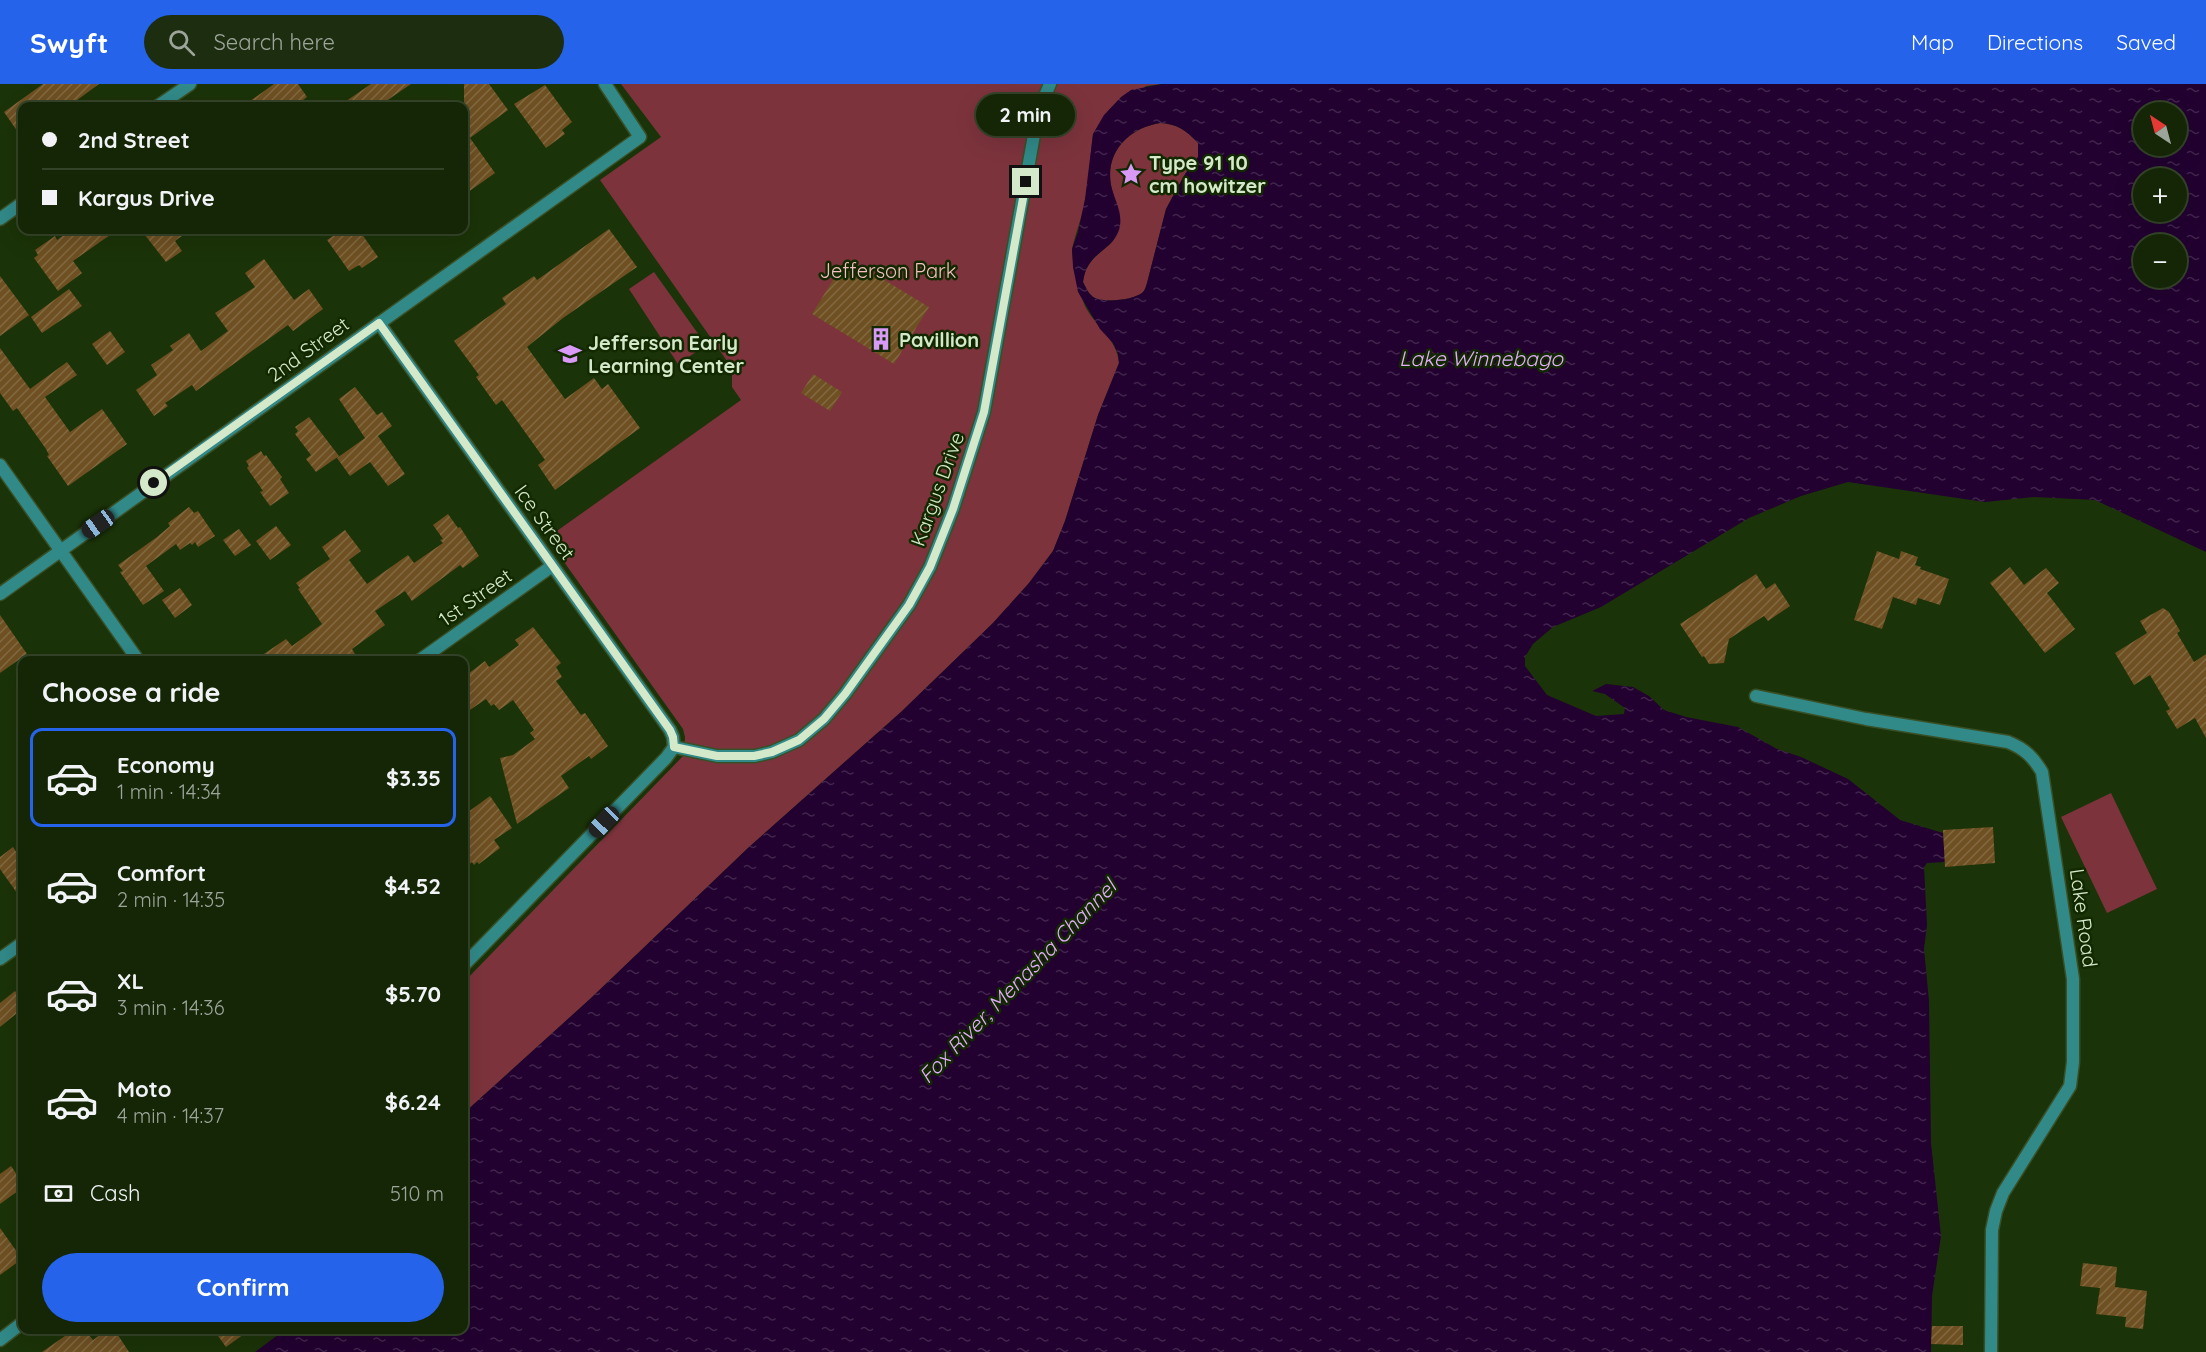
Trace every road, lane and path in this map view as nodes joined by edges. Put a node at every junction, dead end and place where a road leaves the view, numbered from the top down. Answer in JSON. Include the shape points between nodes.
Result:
{"nodes":[{"id":1,"x":190,"y":84,"type":"edge"},
{"id":2,"x":605,"y":84,"type":"edge"},
{"id":3,"x":1050,"y":84,"type":"edge"},
{"id":4,"x":164,"y":102,"type":"edge"},
{"id":5,"x":18,"y":206,"type":"edge"},
{"id":6,"x":0,"y":219,"type":"edge"},
{"id":7,"x":379,"y":323,"type":"junction"},
{"id":8,"x":0,"y":465,"type":"edge"},
{"id":9,"x":61,"y":550,"type":"junction"},
{"id":10,"x":552,"y":566,"type":"junction"},
{"id":11,"x":0,"y":594,"type":"edge"},
{"id":12,"x":135,"y":656,"type":"edge"},
{"id":13,"x":426,"y":656,"type":"edge"},
{"id":14,"x":1756,"y":696,"type":"dead end"},
{"id":15,"x":674,"y":747,"type":"junction"},
{"id":16,"x":18,"y":946,"type":"edge"},
{"id":17,"x":0,"y":959,"type":"edge"},
{"id":18,"x":468,"y":962,"type":"edge"},
{"id":19,"x":18,"y":1326,"type":"edge"},
{"id":20,"x":0,"y":1340,"type":"edge"},
{"id":21,"x":1990,"y":1352,"type":"edge"}],
"edges":[{"from":1,"to":4,"type":"street"},
{"from":2,"to":7,"type":"street","name":"2nd Street","via":[[640,136]]},
{"from":3,"to":15,"type":"street","name":"Kargus Drive","via":[[1039,110],[984,412],[953,509],[930,567],[909,605],[845,694],[799,740],[754,756],[717,756]]},
{"from":5,"to":6,"type":"street"},
{"from":7,"to":9,"type":"street","name":"2nd Street"},
{"from":7,"to":10,"type":"street","name":"Ice Street"},
{"from":8,"to":9,"type":"street"},
{"from":9,"to":11,"type":"street","name":"2nd Street"},
{"from":9,"to":12,"type":"street"},
{"from":10,"to":13,"type":"street","name":"1st Street"},
{"from":10,"to":15,"type":"street","name":"Ice Street","via":[[670,730]]},
{"from":14,"to":21,"type":"street","name":"Lake Road","via":[[2008,742],[2023,748],[2042,772],[2073,979],[2073,1062],[2070,1086],[1996,1210],[1992,1230]]},
{"from":15,"to":18,"type":"street"},
{"from":16,"to":17,"type":"street"},
{"from":19,"to":20,"type":"street"}]}
